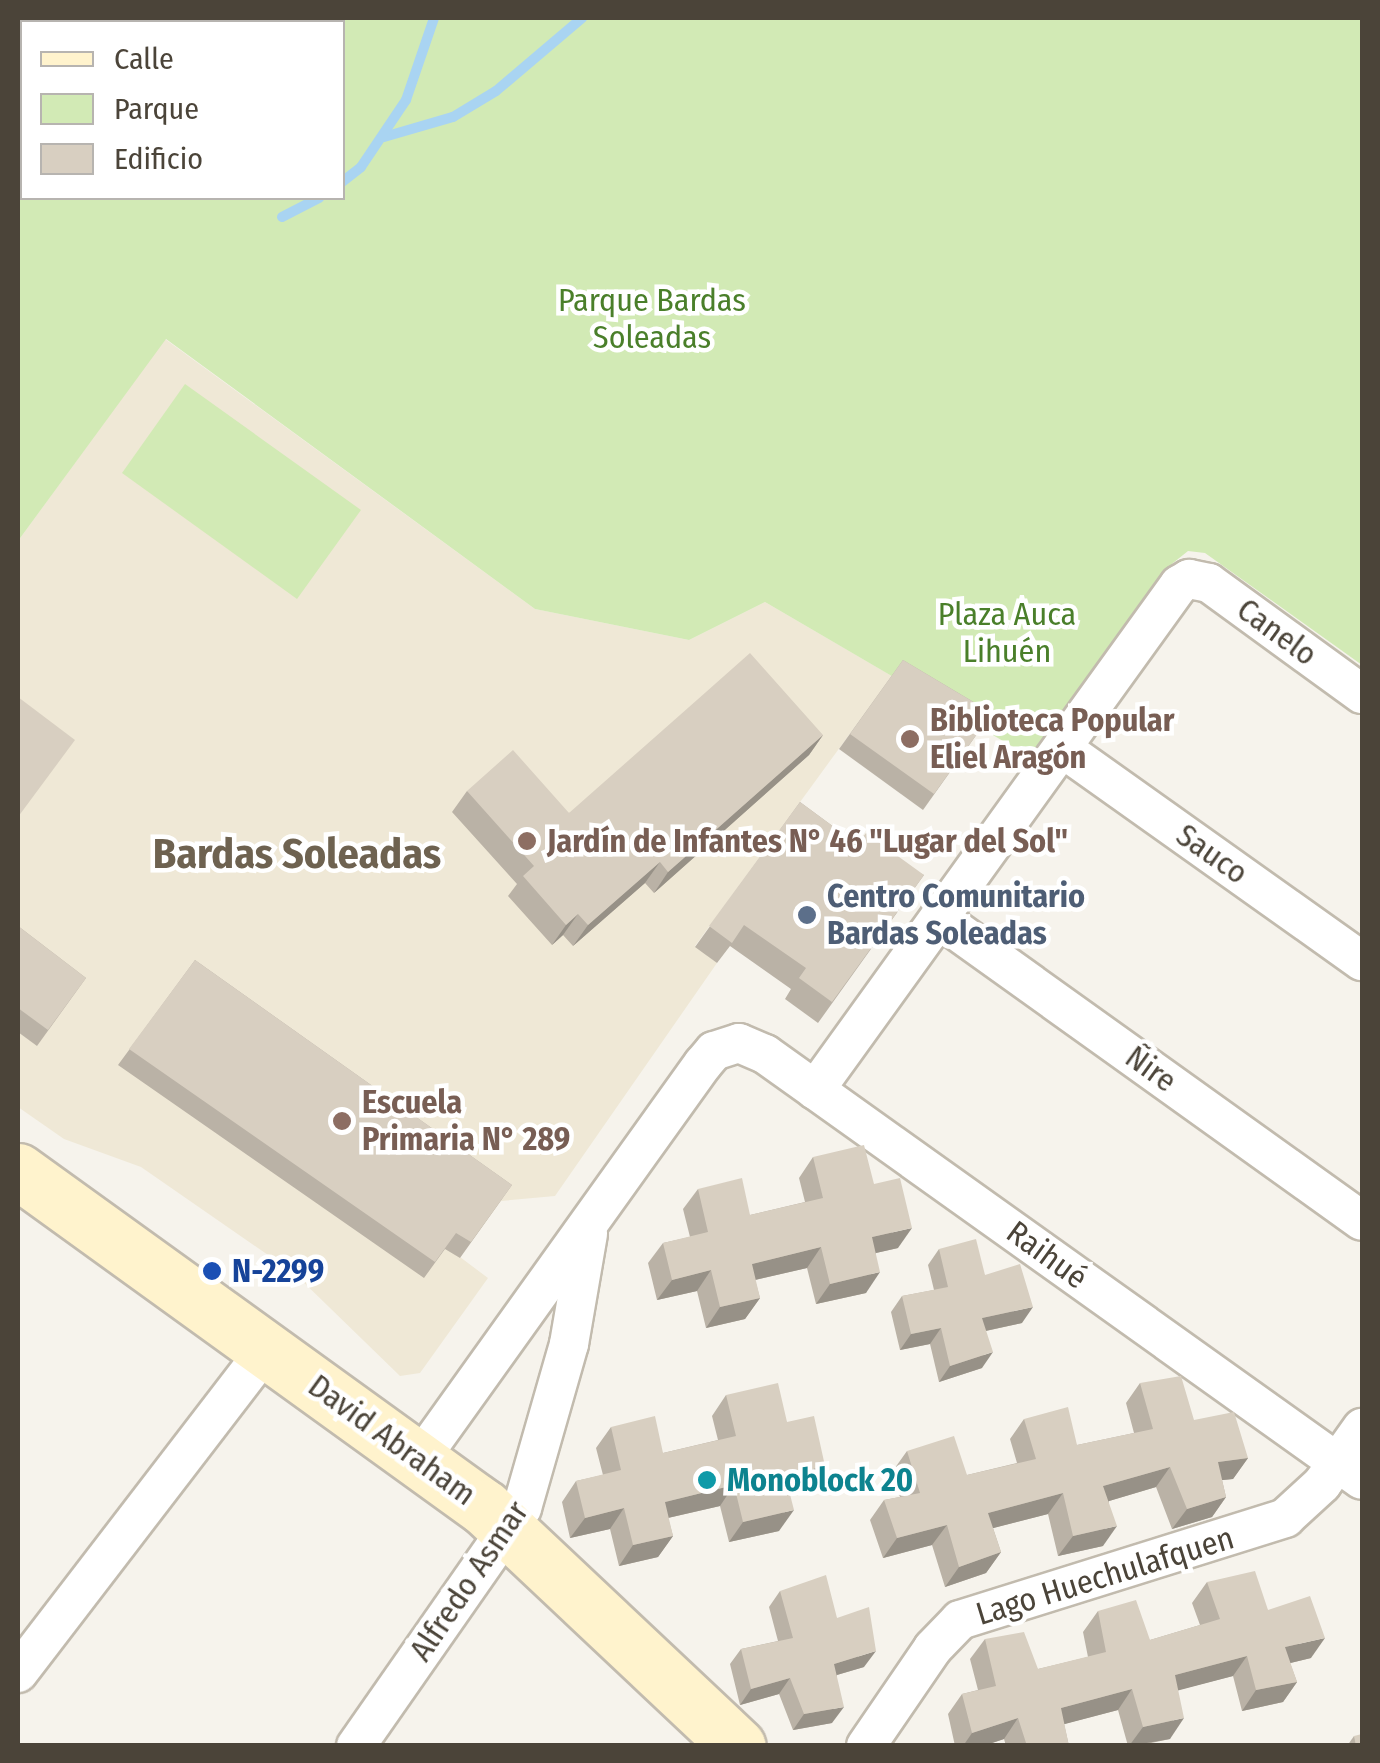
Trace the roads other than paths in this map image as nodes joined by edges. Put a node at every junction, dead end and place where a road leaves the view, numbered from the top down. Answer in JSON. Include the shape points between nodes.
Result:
{"nodes":[{"id":1,"x":1362,"y":694,"type":"edge"},
{"id":2,"x":1062,"y":748,"type":"junction"},
{"id":3,"x":939,"y":918,"type":"junction"},
{"id":4,"x":1362,"y":962,"type":"edge"},
{"id":5,"x":726,"y":1044,"type":"joint"},
{"id":6,"x":815,"y":1090,"type":"junction"},
{"id":7,"x":19,"y":1176,"type":"edge"},
{"id":8,"x":1362,"y":1221,"type":"edge"},
{"id":9,"x":589,"y":1226,"type":"junction"},
{"id":10,"x":267,"y":1349,"type":"junction"},
{"id":11,"x":1362,"y":1428,"type":"edge"},
{"id":12,"x":420,"y":1459,"type":"junction"},
{"id":13,"x":1350,"y":1472,"type":"edge"},
{"id":14,"x":510,"y":1530,"type":"junction"},
{"id":15,"x":18,"y":1673,"type":"edge"},
{"id":16,"x":356,"y":1746,"type":"edge"},
{"id":17,"x":738,"y":1746,"type":"edge"},
{"id":18,"x":866,"y":1746,"type":"edge"}],
"edges":[{"from":1,"to":2,"type":"street","name":"Canelo","via":[[1209,583],[1189,579]]},
{"from":2,"to":3,"type":"street"},
{"from":2,"to":4,"type":"street","name":"Sauco"},
{"from":3,"to":6,"type":"street"},
{"from":3,"to":8,"type":"street","name":"Ñire"},
{"from":5,"to":6,"type":"street","name":"Raihué","via":[[753,1046]]},
{"from":5,"to":9,"type":"street","name":"Alfredo Asmar","via":[[703,1064]]},
{"from":6,"to":13,"type":"street","name":"Raihué"},
{"from":7,"to":10,"type":"main road","name":"David Abraham"},
{"from":9,"to":12,"type":"street","name":"Alfredo Asmar"},
{"from":9,"to":14,"type":"street","name":"Alfredo Asmar","via":[[575,1315],[535,1474]]},
{"from":10,"to":12,"type":"main road","name":"David Abraham"},
{"from":10,"to":15,"type":"street"},
{"from":11,"to":13,"type":"street","name":"Lago Huechulafquen"},
{"from":12,"to":14,"type":"main road","name":"David Abraham"},
{"from":13,"to":18,"type":"street","name":"Lago Huechulafquen","via":[[1262,1528],[960,1620]]},
{"from":14,"to":16,"type":"street","name":"Alfredo Asmar"},
{"from":14,"to":17,"type":"main road","name":"David Abraham"}]}
